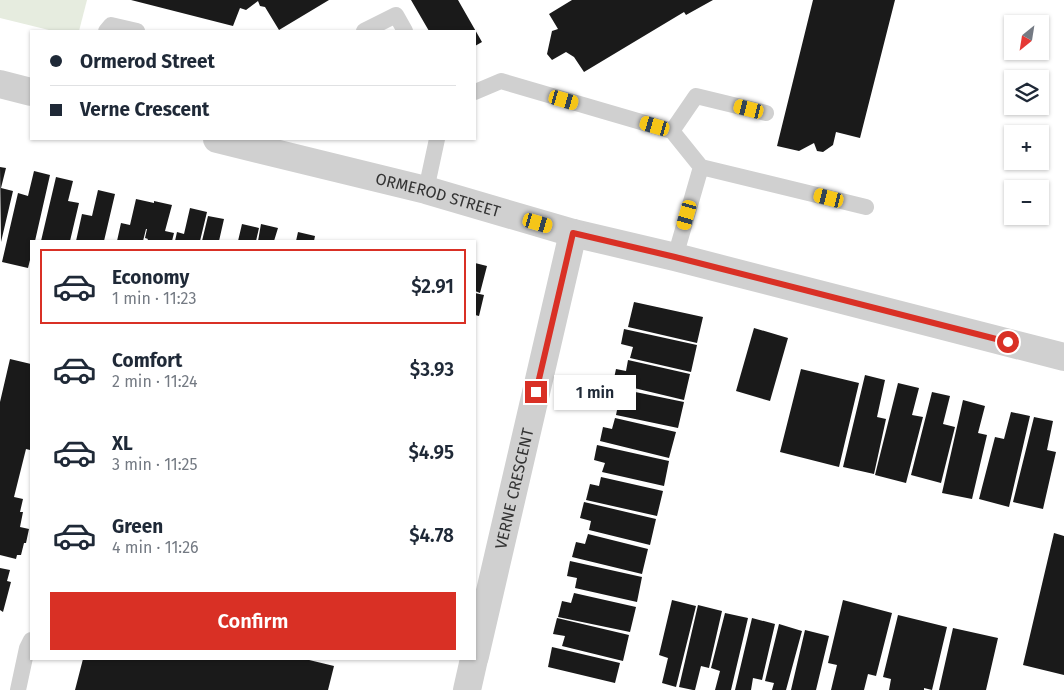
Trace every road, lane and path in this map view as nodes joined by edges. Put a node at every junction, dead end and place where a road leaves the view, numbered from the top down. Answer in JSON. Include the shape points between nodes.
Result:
{"nodes":[{"id":1,"x":107,"y":30,"type":"edge"},
{"id":2,"x":133,"y":30,"type":"edge"},
{"id":3,"x":366,"y":30,"type":"edge"},
{"id":4,"x":404,"y":30,"type":"edge"},
{"id":5,"x":0,"y":84,"type":"edge"},
{"id":6,"x":30,"y":92,"type":"edge"},
{"id":7,"x":476,"y":92,"type":"edge"},
{"id":8,"x":766,"y":113,"type":"dead end"},
{"id":9,"x":672,"y":131,"type":"junction"},
{"id":10,"x":221,"y":140,"type":"edge"},
{"id":11,"x":437,"y":140,"type":"edge"},
{"id":12,"x":701,"y":167,"type":"junction"},
{"id":13,"x":426,"y":190,"type":"junction"},
{"id":14,"x":866,"y":207,"type":"dead end"},
{"id":15,"x":573,"y":233,"type":"junction"},
{"id":16,"x":675,"y":257,"type":"junction"},
{"id":17,"x":1064,"y":357,"type":"edge"},
{"id":18,"x":30,"y":643,"type":"edge"},
{"id":19,"x":476,"y":654,"type":"edge"},
{"id":20,"x":474,"y":660,"type":"edge"},
{"id":21,"x":18,"y":690,"type":"edge"},
{"id":22,"x":467,"y":690,"type":"edge"}],
"edges":[{"from":1,"to":2,"type":"lane","via":[[112,25]]},
{"from":3,"to":4,"type":"lane","via":[[396,15]]},
{"from":5,"to":6,"type":"street"},
{"from":7,"to":9,"type":"lane","via":[[502,81]]},
{"from":8,"to":9,"type":"lane","via":[[696,96]]},
{"from":9,"to":12,"type":"lane"},
{"from":10,"to":13,"type":"street","name":"ORMEROD STREET"},
{"from":11,"to":13,"type":"lane"},
{"from":12,"to":14,"type":"lane"},
{"from":12,"to":16,"type":"lane"},
{"from":13,"to":15,"type":"street","name":"ORMEROD STREET"},
{"from":15,"to":16,"type":"street","name":"ORMEROD STREET"},
{"from":15,"to":19,"type":"street","name":"VERNE CRESCENT"},
{"from":16,"to":17,"type":"street","name":"ORMEROD STREET"},
{"from":18,"to":21,"type":"lane"},
{"from":20,"to":22,"type":"street","name":"VERNE CRESCENT"}]}
